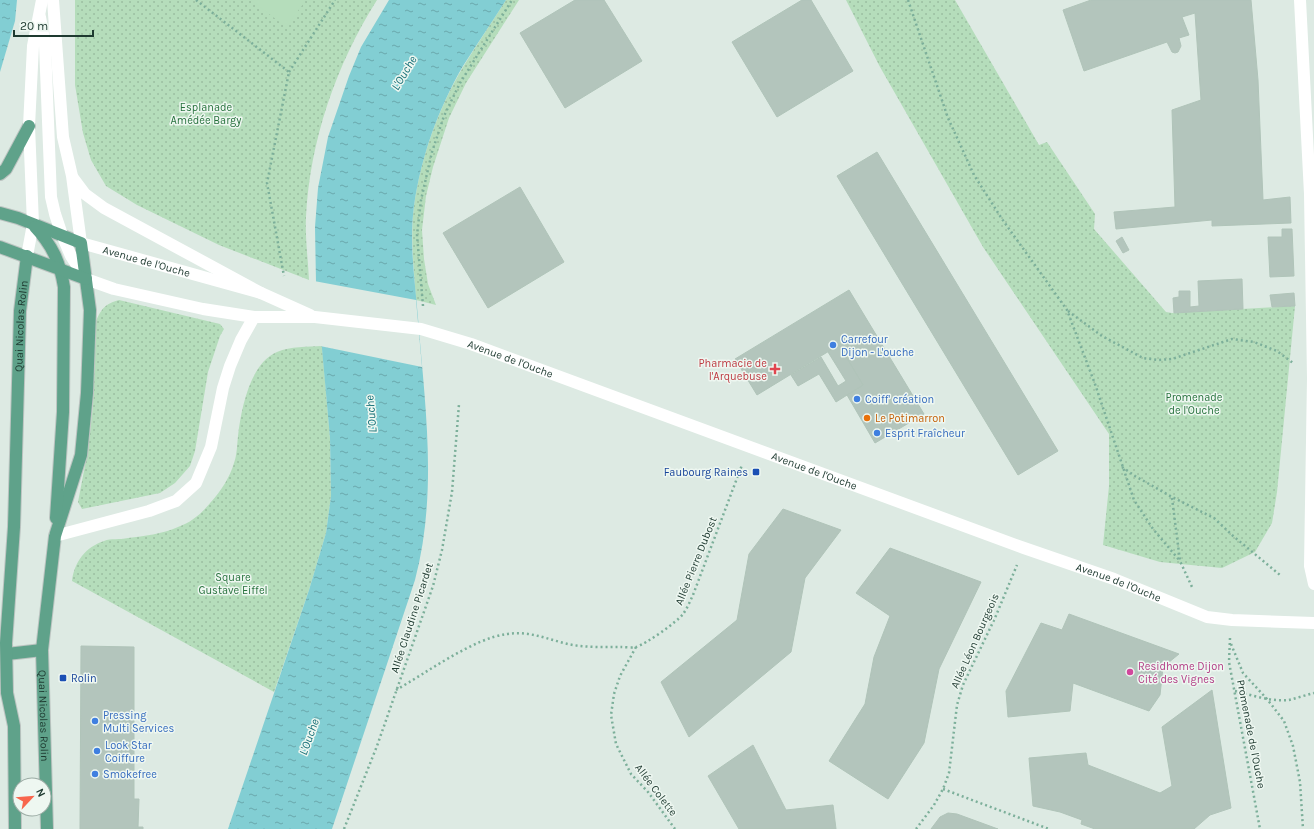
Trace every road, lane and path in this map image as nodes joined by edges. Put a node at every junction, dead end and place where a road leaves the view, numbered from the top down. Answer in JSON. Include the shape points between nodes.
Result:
{"nodes":[{"id":1,"x":42,"y":0,"type":"edge"},
{"id":2,"x":53,"y":0,"type":"edge"},
{"id":3,"x":196,"y":0,"type":"edge"},
{"id":4,"x":335,"y":0,"type":"edge"},
{"id":5,"x":512,"y":0,"type":"edge"},
{"id":6,"x":908,"y":0,"type":"edge"},
{"id":7,"x":1300,"y":0,"type":"edge"},
{"id":8,"x":40,"y":17,"type":"junction"},
{"id":9,"x":289,"y":72,"type":"junction"},
{"id":10,"x":29,"y":126,"type":"junction"},
{"id":11,"x":0,"y":174,"type":"edge"},
{"id":12,"x":72,"y":176,"type":"junction"},
{"id":13,"x":0,"y":213,"type":"edge"},
{"id":14,"x":33,"y":224,"type":"junction"},
{"id":15,"x":62,"y":236,"type":"junction"},
{"id":16,"x":81,"y":242,"type":"junction"},
{"id":17,"x":0,"y":247,"type":"edge"},
{"id":18,"x":27,"y":256,"type":"junction"},
{"id":19,"x":61,"y":269,"type":"junction"},
{"id":20,"x":284,"y":276,"type":"dead end"},
{"id":21,"x":86,"y":279,"type":"junction"},
{"id":22,"x":261,"y":293,"type":"junction"},
{"id":23,"x":423,"y":306,"type":"dead end"},
{"id":24,"x":1067,"y":310,"type":"junction"},
{"id":25,"x":254,"y":317,"type":"junction"},
{"id":26,"x":315,"y":317,"type":"junction"},
{"id":27,"x":1313,"y":378,"type":"junction"},
{"id":28,"x":459,"y":404,"type":"dead end"},
{"id":29,"x":749,"y":446,"type":"junction"},
{"id":30,"x":1122,"y":467,"type":"junction"},
{"id":31,"x":1172,"y":497,"type":"junction"},
{"id":32,"x":55,"y":536,"type":"junction"},
{"id":33,"x":1024,"y":548,"type":"junction"},
{"id":34,"x":1180,"y":561,"type":"junction"},
{"id":35,"x":1280,"y":576,"type":"dead end"},
{"id":36,"x":1314,"y":584,"type":"edge"},
{"id":37,"x":1192,"y":588,"type":"dead end"},
{"id":38,"x":1314,"y":623,"type":"edge"},
{"id":39,"x":636,"y":647,"type":"junction"},
{"id":40,"x":42,"y":650,"type":"junction"},
{"id":41,"x":7,"y":654,"type":"junction"},
{"id":42,"x":396,"y":690,"type":"junction"},
{"id":43,"x":1235,"y":691,"type":"junction"},
{"id":44,"x":1314,"y":693,"type":"edge"},
{"id":45,"x":1268,"y":699,"type":"junction"},
{"id":46,"x":943,"y":789,"type":"junction"},
{"id":47,"x":15,"y":829,"type":"edge"},
{"id":48,"x":47,"y":829,"type":"edge"},
{"id":49,"x":344,"y":829,"type":"edge"},
{"id":50,"x":675,"y":829,"type":"edge"},
{"id":51,"x":916,"y":829,"type":"edge"},
{"id":52,"x":1049,"y":829,"type":"edge"},
{"id":53,"x":1260,"y":829,"type":"edge"},
{"id":54,"x":1303,"y":829,"type":"edge"}],
"edges":[{"from":1,"to":8,"type":"street","name":"Quai Nicolas Rolin"},
{"from":2,"to":12,"type":"street","name":"Quai Nicolas Rolin","via":[[63,137]]},
{"from":3,"to":9,"type":"path"},
{"from":4,"to":9,"type":"path"},
{"from":5,"to":23,"type":"path","via":[[460,83],[444,116],[432,152],[421,200],[417,235]]},
{"from":6,"to":24,"type":"path","via":[[948,118],[974,175]]},
{"from":7,"to":27,"type":"street","via":[[1310,194]]},
{"from":8,"to":10,"type":"street","name":"Quai Nicolas Rolin","via":[[34,46]]},
{"from":8,"to":15,"type":"street","via":[[44,45],[51,197]]},
{"from":9,"to":20,"type":"path","via":[[267,183]]},
{"from":10,"to":11,"type":"main road","via":[[6,169]]},
{"from":10,"to":14,"type":"street","name":"Quai Nicolas Rolin"},
{"from":12,"to":16,"type":"street","name":"Quai Nicolas Rolin"},
{"from":12,"to":22,"type":"street","name":"Avenue de l'Ouche","via":[[85,194],[96,203]]},
{"from":13,"to":14,"type":"main road","name":"Avenue de l'Ouche"},
{"from":14,"to":15,"type":"main road","name":"Avenue de l'Ouche"},
{"from":14,"to":18,"type":"street","name":"Quai Nicolas Rolin"},
{"from":14,"to":19,"type":"main road","via":[[45,237]]},
{"from":15,"to":16,"type":"main road","name":"Avenue de l'Ouche"},
{"from":15,"to":21,"type":"street"},
{"from":16,"to":21,"type":"main road","name":"Quai Nicolas Rolin"},
{"from":16,"to":22,"type":"street","name":"Avenue de l'Ouche"},
{"from":17,"to":18,"type":"main road"},
{"from":18,"to":19,"type":"main road"},
{"from":18,"to":41,"type":"main road","name":"Quai Nicolas Rolin","via":[[20,311],[14,527]]},
{"from":19,"to":21,"type":"main road"},
{"from":19,"to":32,"type":"main road","via":[[64,287],[63,412]]},
{"from":21,"to":25,"type":"street","name":"Avenue de l'Ouche","via":[[121,291]]},
{"from":21,"to":32,"type":"main road","name":"Quai Nicolas Rolin","via":[[90,324],[81,455]]},
{"from":22,"to":26,"type":"street","name":"Avenue de l'Ouche"},
{"from":24,"to":27,"type":"path","via":[[1102,336],[1143,358],[1172,359],[1232,338],[1254,342],[1277,351]]},
{"from":24,"to":30,"type":"path"},
{"from":25,"to":26,"type":"street","name":"Avenue de l'Ouche"},
{"from":25,"to":32,"type":"street","via":[[230,366],[211,447],[196,483],[176,501],[149,511]]},
{"from":26,"to":29,"type":"street","name":"Avenue de l'Ouche","via":[[420,329],[471,344]]},
{"from":27,"to":36,"type":"street","via":[[1310,566]]},
{"from":28,"to":42,"type":"path","name":"Allée Claudine Picardet","via":[[452,492],[442,550],[434,586]]},
{"from":29,"to":33,"type":"street","name":"Avenue de l'Ouche"},
{"from":29,"to":39,"type":"path","name":"Allée Pierre Dubost","via":[[693,595],[683,614],[674,624]]},
{"from":30,"to":31,"type":"path"},
{"from":30,"to":34,"type":"path","via":[[1134,500],[1153,529]]},
{"from":31,"to":34,"type":"path"},
{"from":31,"to":35,"type":"path","via":[[1214,518]]},
{"from":32,"to":40,"type":"main road","name":"Quai Nicolas Rolin"},
{"from":33,"to":38,"type":"street","name":"Avenue de l'Ouche","via":[[1114,579],[1207,617]]},
{"from":33,"to":46,"type":"path","name":"Allée Léon Bourgeois","via":[[996,618],[963,685],[957,705],[949,773]]},
{"from":34,"to":37,"type":"path"},
{"from":39,"to":42,"type":"path","via":[[583,646],[534,634],[506,634],[474,645]]},
{"from":39,"to":50,"type":"path","name":"Allée Colette","via":[[620,676],[614,694],[611,715],[616,744],[631,774],[648,792]]},
{"from":40,"to":41,"type":"main road"},
{"from":40,"to":48,"type":"main road","name":"Quai Nicolas Rolin"},
{"from":41,"to":47,"type":"main road","name":"Quai Nicolas Rolin","via":[[7,693],[14,726]]},
{"from":42,"to":49,"type":"path","name":"Allée Claudine Picardet"},
{"from":43,"to":45,"type":"path"},
{"from":43,"to":45,"type":"path","name":"Promenade de l'Ouche","via":[[1229,662],[1230,642],[1243,672]]},
{"from":43,"to":53,"type":"path","name":"Promenade de l'Ouche"},
{"from":44,"to":45,"type":"path","via":[[1289,700]]},
{"from":45,"to":54,"type":"path","via":[[1284,721],[1293,746],[1300,782]]},
{"from":46,"to":51,"type":"path","name":"Allée Léon Bourgeois"},
{"from":46,"to":52,"type":"path"}]}
